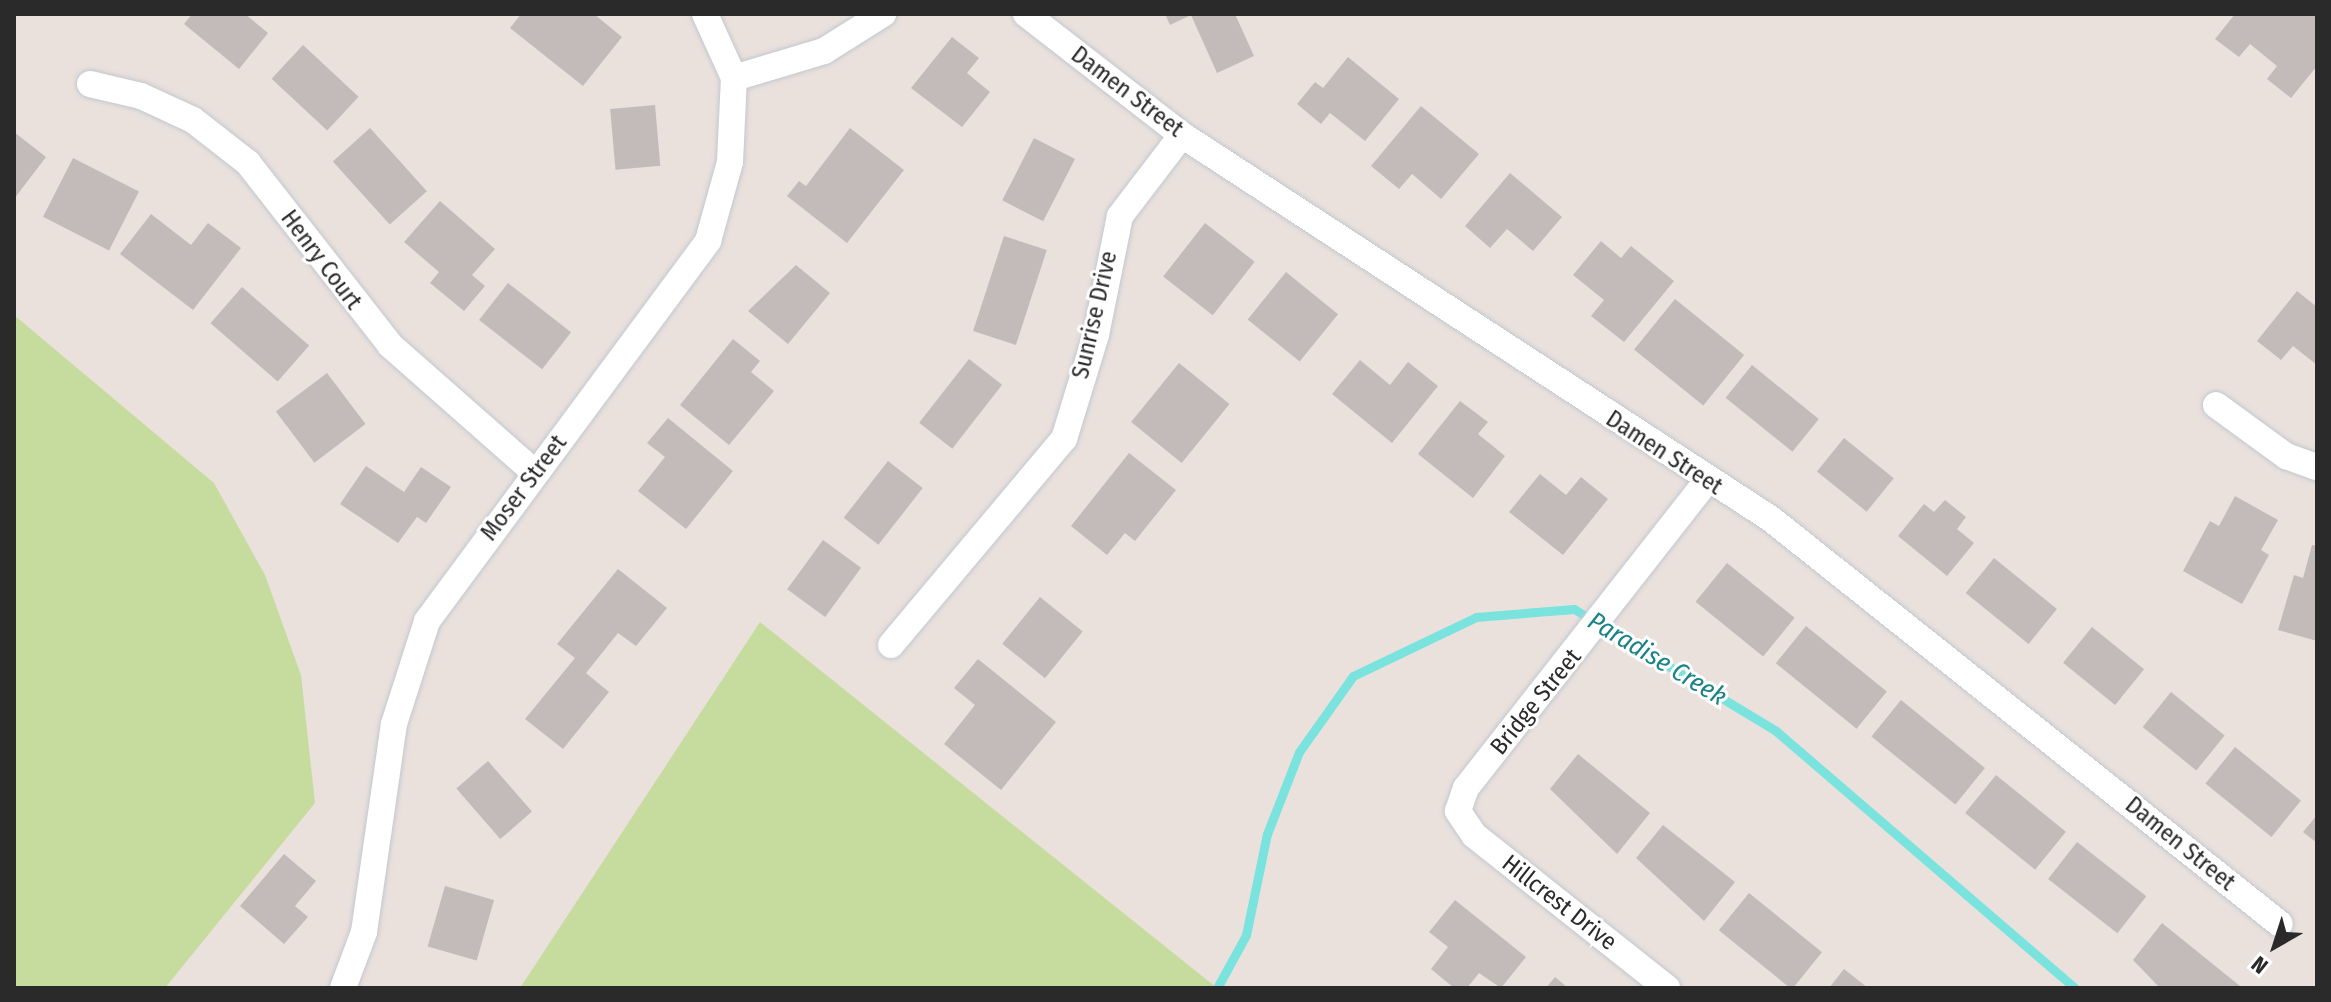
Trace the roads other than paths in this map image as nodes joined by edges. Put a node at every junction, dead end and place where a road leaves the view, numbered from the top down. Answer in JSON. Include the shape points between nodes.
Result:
{"nodes":[{"id":1,"x":705,"y":14,"type":"edge"},
{"id":2,"x":883,"y":14,"type":"edge"},
{"id":3,"x":1026,"y":14,"type":"edge"},
{"id":4,"x":734,"y":78,"type":"junction"},
{"id":5,"x":90,"y":84,"type":"dead end"},
{"id":6,"x":1182,"y":135,"type":"junction"},
{"id":7,"x":2216,"y":405,"type":"dead end"},
{"id":8,"x":2317,"y":467,"type":"edge"},
{"id":9,"x":534,"y":472,"type":"junction"},
{"id":10,"x":1707,"y":481,"type":"junction"},
{"id":11,"x":891,"y":645,"type":"dead end"},
{"id":12,"x":1458,"y":811,"type":"joint"},
{"id":13,"x":2280,"y":924,"type":"dead end"},
{"id":14,"x":343,"y":988,"type":"edge"},
{"id":15,"x":1667,"y":988,"type":"edge"}],
"edges":[{"from":1,"to":4,"type":"street","name":"Moser Street"},
{"from":2,"to":4,"type":"street","via":[[824,51]]},
{"from":3,"to":6,"type":"street","name":"Damen Street"},
{"from":4,"to":9,"type":"street","name":"Moser Street","via":[[730,162],[708,241]]},
{"from":5,"to":9,"type":"street","name":"Henry Court","via":[[141,96],[193,120],[248,163],[390,345]]},
{"from":6,"to":10,"type":"street","name":"Damen Street"},
{"from":6,"to":11,"type":"street","name":"Sunrise Drive","via":[[1120,216],[1064,439]]},
{"from":7,"to":8,"type":"street","via":[[2286,456]]},
{"from":9,"to":14,"type":"street","name":"Moser Street","via":[[427,621],[408,666],[364,932]]},
{"from":10,"to":12,"type":"street","name":"Bridge Street","via":[[1466,788]]},
{"from":10,"to":13,"type":"street","name":"Damen Street","via":[[1783,529]]},
{"from":12,"to":15,"type":"street","name":"Hillcrest Drive","via":[[1474,835]]}]}
